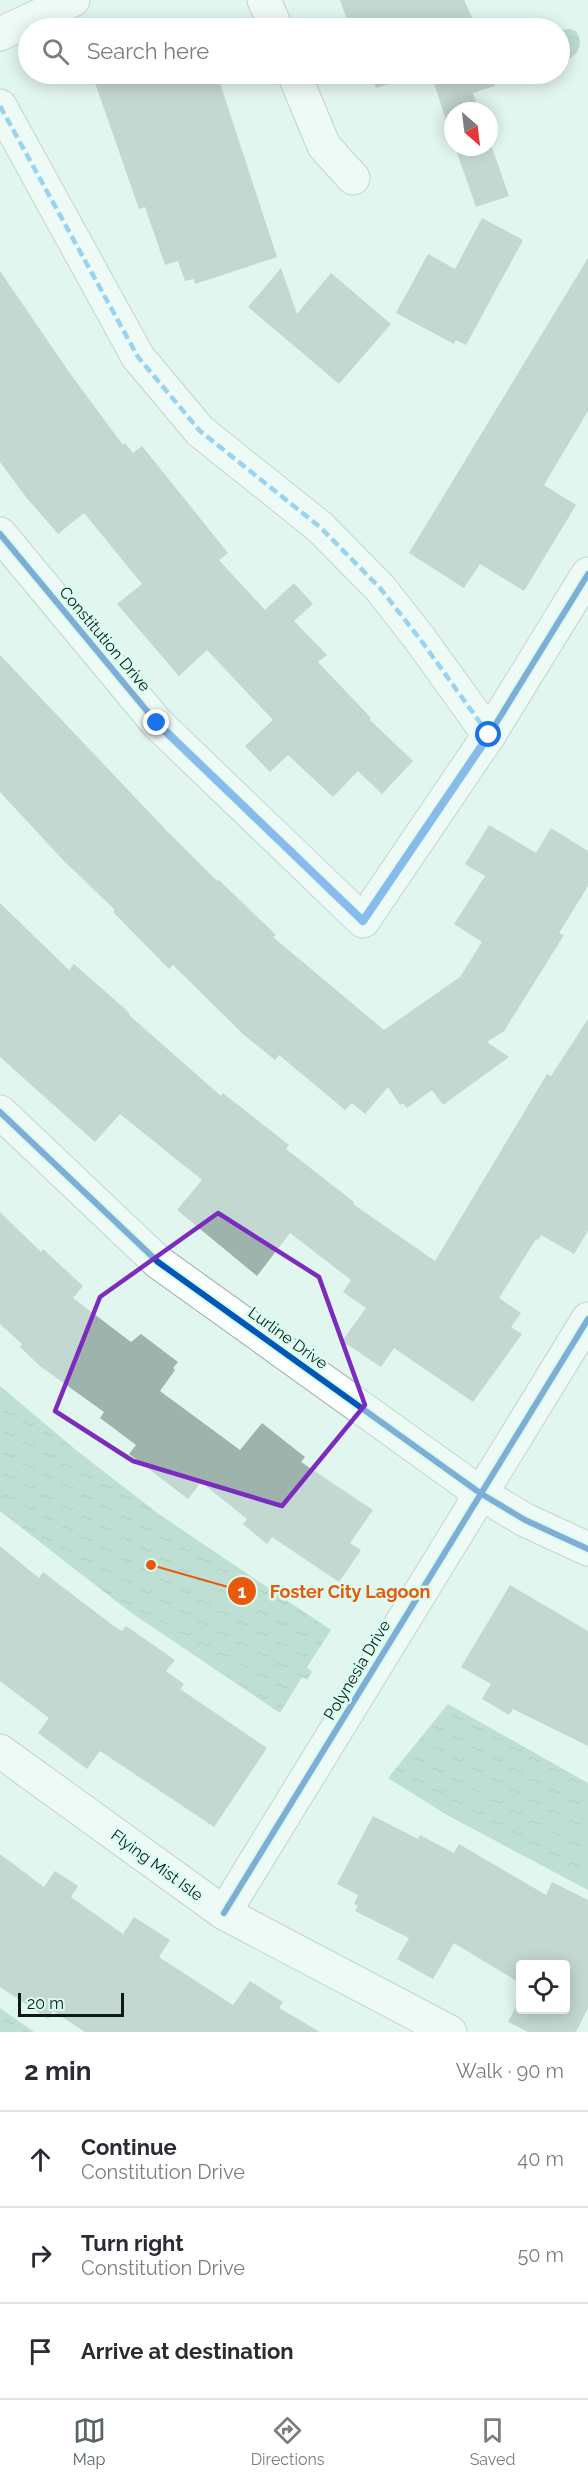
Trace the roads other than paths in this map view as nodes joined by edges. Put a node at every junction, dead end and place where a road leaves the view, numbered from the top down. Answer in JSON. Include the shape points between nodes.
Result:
{"nodes":[{"id":1,"x":73,"y":0,"type":"edge"},
{"id":2,"x":264,"y":0,"type":"edge"},
{"id":3,"x":34,"y":18,"type":"edge"},
{"id":4,"x":272,"y":18,"type":"edge"},
{"id":5,"x":18,"y":26,"type":"edge"},
{"id":6,"x":0,"y":34,"type":"edge"},
{"id":7,"x":298,"y":84,"type":"edge"},
{"id":8,"x":0,"y":106,"type":"edge"},
{"id":9,"x":353,"y":178,"type":"dead end"},
{"id":10,"x":0,"y":534,"type":"edge"},
{"id":11,"x":588,"y":574,"type":"edge"},
{"id":12,"x":489,"y":735,"type":"junction"},
{"id":13,"x":0,"y":1112,"type":"edge"},
{"id":14,"x":588,"y":1318,"type":"edge"},
{"id":15,"x":480,"y":1494,"type":"junction"},
{"id":16,"x":588,"y":1549,"type":"edge"},
{"id":17,"x":0,"y":1751,"type":"edge"},
{"id":18,"x":224,"y":1913,"type":"junction"},
{"id":19,"x":450,"y":2032,"type":"edge"}],
"edges":[{"from":1,"to":3,"type":"street"},
{"from":2,"to":4,"type":"street"},
{"from":5,"to":6,"type":"street"},
{"from":7,"to":9,"type":"street","via":[[324,146]]},
{"from":8,"to":12,"type":"street","via":[[138,357],[200,431],[320,527],[380,588]]},
{"from":10,"to":12,"type":"street","name":"Constitution Drive","via":[[157,723],[363,921]]},
{"from":11,"to":12,"type":"street","name":"Constitution Drive"},
{"from":13,"to":15,"type":"street","name":"Lurline Drive","via":[[158,1262]]},
{"from":14,"to":15,"type":"street","name":"Polynesia Drive"},
{"from":15,"to":16,"type":"street","name":"Lurline Drive"},
{"from":15,"to":18,"type":"street","name":"Polynesia Drive"},
{"from":17,"to":18,"type":"street","name":"Flying Mist Isle"},
{"from":18,"to":19,"type":"street","name":"Flying Mist Isle"}]}
